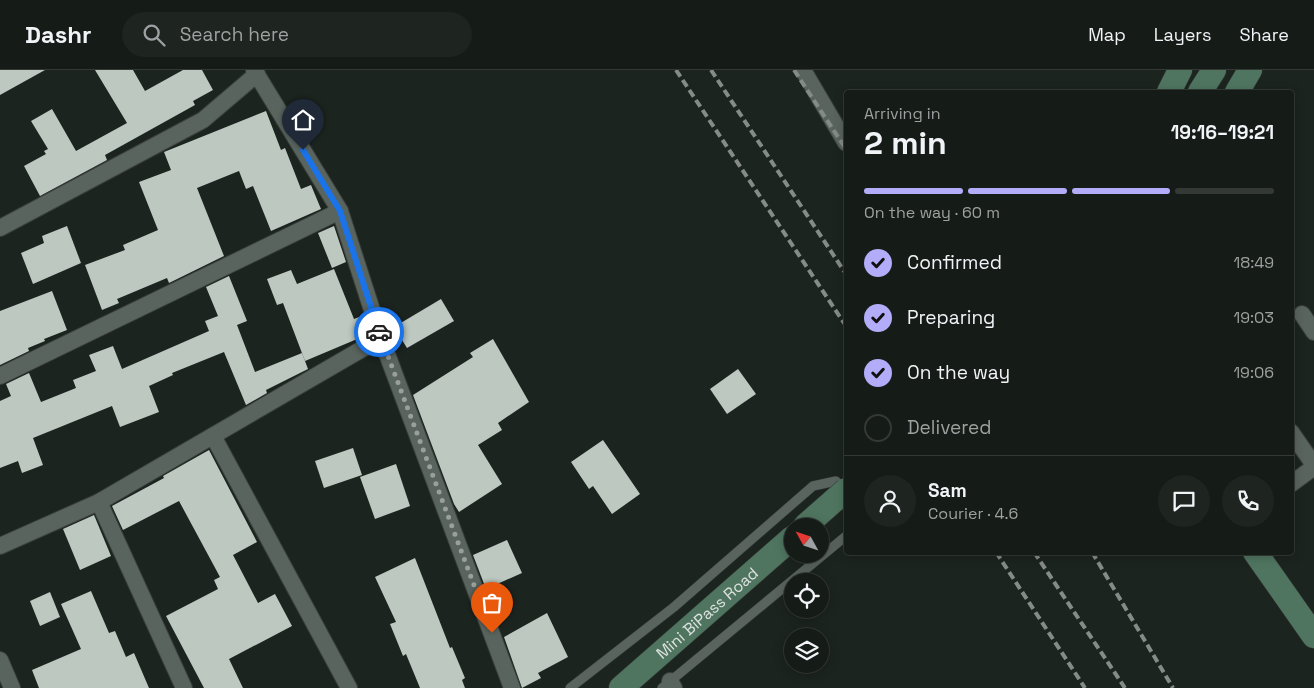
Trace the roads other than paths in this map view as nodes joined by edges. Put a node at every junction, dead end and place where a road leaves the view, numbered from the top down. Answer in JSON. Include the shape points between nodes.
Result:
{"nodes":[{"id":1,"x":803,"y":70,"type":"edge"},
{"id":2,"x":1180,"y":70,"type":"edge"},
{"id":3,"x":1214,"y":70,"type":"edge"},
{"id":4,"x":1250,"y":70,"type":"edge"},
{"id":5,"x":255,"y":72,"type":"edge"},
{"id":6,"x":1170,"y":90,"type":"edge"},
{"id":7,"x":1201,"y":90,"type":"edge"},
{"id":8,"x":1238,"y":90,"type":"edge"},
{"id":9,"x":844,"y":140,"type":"edge"},
{"id":10,"x":340,"y":211,"type":"junction"},
{"id":11,"x":0,"y":228,"type":"edge"},
{"id":12,"x":1302,"y":314,"type":"dead end"},
{"id":13,"x":1314,"y":332,"type":"edge"},
{"id":14,"x":381,"y":338,"type":"junction"},
{"id":15,"x":0,"y":376,"type":"edge"},
{"id":16,"x":213,"y":436,"type":"junction"},
{"id":17,"x":1294,"y":436,"type":"edge"},
{"id":18,"x":1314,"y":466,"type":"edge"},
{"id":19,"x":1294,"y":482,"type":"edge"},
{"id":20,"x":844,"y":489,"type":"edge"},
{"id":21,"x":844,"y":493,"type":"edge"},
{"id":22,"x":99,"y":502,"type":"junction"},
{"id":23,"x":814,"y":518,"type":"edge"},
{"id":24,"x":844,"y":538,"type":"edge"},
{"id":25,"x":784,"y":545,"type":"edge"},
{"id":26,"x":0,"y":546,"type":"edge"},
{"id":27,"x":1257,"y":555,"type":"edge"},
{"id":28,"x":1314,"y":636,"type":"edge"},
{"id":29,"x":0,"y":660,"type":"edge"},
{"id":30,"x":668,"y":686,"type":"edge"},
{"id":31,"x":12,"y":688,"type":"edge"},
{"id":32,"x":184,"y":688,"type":"edge"},
{"id":33,"x":349,"y":688,"type":"edge"},
{"id":34,"x":512,"y":688,"type":"edge"},
{"id":35,"x":570,"y":688,"type":"edge"},
{"id":36,"x":621,"y":688,"type":"edge"}],
"edges":[{"from":1,"to":9,"type":"street"},
{"from":2,"to":6,"type":"street"},
{"from":3,"to":7,"type":"street"},
{"from":4,"to":8,"type":"street"},
{"from":5,"to":10,"type":"street"},
{"from":5,"to":11,"type":"street","via":[[203,120]]},
{"from":10,"to":14,"type":"street"},
{"from":10,"to":15,"type":"street"},
{"from":12,"to":13,"type":"street"},
{"from":14,"to":16,"type":"street"},
{"from":14,"to":34,"type":"street"},
{"from":16,"to":22,"type":"street"},
{"from":16,"to":33,"type":"street"},
{"from":17,"to":18,"type":"street"},
{"from":18,"to":19,"type":"street"},
{"from":20,"to":35,"type":"lane","via":[[836,481],[813,486],[674,607]]},
{"from":21,"to":23,"type":"street","bridge":true},
{"from":22,"to":26,"type":"street"},
{"from":22,"to":32,"type":"street"},
{"from":24,"to":30,"type":"lane"},
{"from":25,"to":36,"type":"street","name":"Mini BiPass Road"},
{"from":27,"to":28,"type":"street"},
{"from":29,"to":31,"type":"street"}]}
